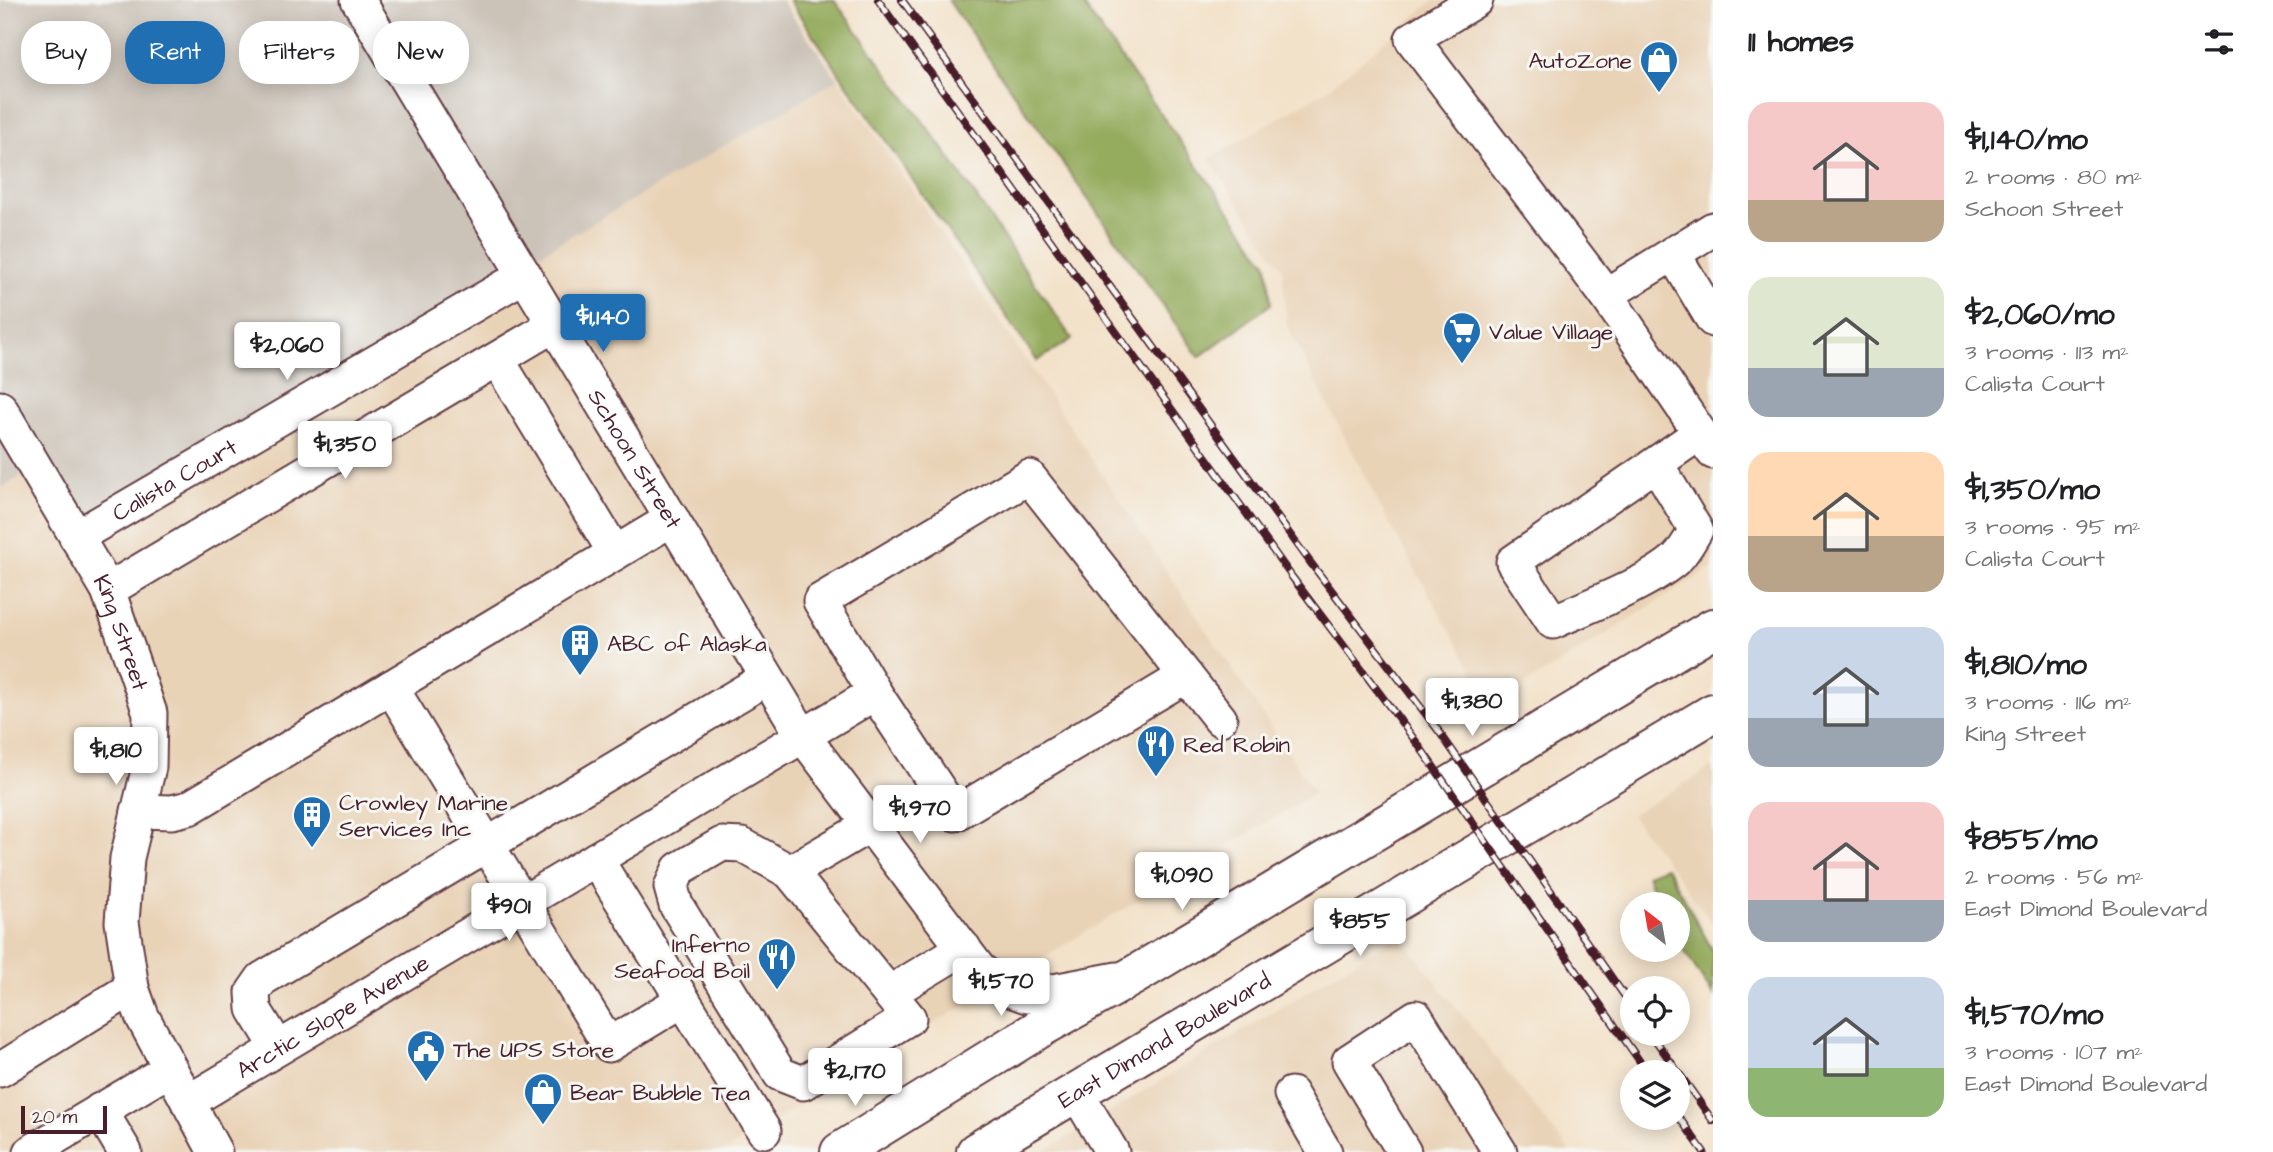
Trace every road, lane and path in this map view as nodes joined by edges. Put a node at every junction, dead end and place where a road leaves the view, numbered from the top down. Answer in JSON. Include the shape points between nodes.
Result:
{"nodes":[{"id":1,"x":358,"y":0,"type":"edge"},
{"id":2,"x":1476,"y":0,"type":"edge"},
{"id":3,"x":1713,"y":229,"type":"edge"},
{"id":4,"x":1674,"y":253,"type":"junction"},
{"id":5,"x":524,"y":275,"type":"junction"},
{"id":6,"x":1606,"y":295,"type":"junction"},
{"id":7,"x":1713,"y":320,"type":"edge"},
{"id":8,"x":554,"y":325,"type":"junction"},
{"id":9,"x":497,"y":359,"type":"junction"},
{"id":10,"x":0,"y":408,"type":"edge"},
{"id":11,"x":1707,"y":443,"type":"edge"},
{"id":12,"x":1657,"y":465,"type":"junction"},
{"id":13,"x":671,"y":519,"type":"junction"},
{"id":14,"x":76,"y":537,"type":"junction"},
{"id":15,"x":615,"y":553,"type":"junction"},
{"id":16,"x":108,"y":590,"type":"junction"},
{"id":17,"x":1713,"y":628,"type":"edge"},
{"id":18,"x":1186,"y":677,"type":"junction"},
{"id":19,"x":768,"y":678,"type":"junction"},
{"id":20,"x":391,"y":687,"type":"junction"},
{"id":21,"x":875,"y":693,"type":"junction"},
{"id":22,"x":1713,"y":713,"type":"edge"},
{"id":23,"x":1220,"y":719,"type":"dead end"},
{"id":24,"x":803,"y":736,"type":"junction"},
{"id":25,"x":138,"y":811,"type":"junction"},
{"id":26,"x":870,"y":825,"type":"junction"},
{"id":27,"x":487,"y":846,"type":"junction"},
{"id":28,"x":596,"y":859,"type":"junction"},
{"id":29,"x":790,"y":872,"type":"junction"},
{"id":30,"x":522,"y":904,"type":"junction"},
{"id":31,"x":964,"y":948,"type":"junction"},
{"id":32,"x":1133,"y":976,"type":"junction"},
{"id":33,"x":132,"y":988,"type":"junction"},
{"id":34,"x":889,"y":993,"type":"junction"},
{"id":35,"x":683,"y":1000,"type":"junction"},
{"id":36,"x":278,"y":1048,"type":"junction"},
{"id":37,"x":170,"y":1069,"type":"junction"},
{"id":38,"x":0,"y":1070,"type":"edge"},
{"id":39,"x":1076,"y":1092,"type":"junction"},
{"id":40,"x":1290,"y":1094,"type":"dead end"},
{"id":41,"x":188,"y":1102,"type":"junction"},
{"id":42,"x":100,"y":1110,"type":"junction"},
{"id":43,"x":764,"y":1131,"type":"dead end"},
{"id":44,"x":31,"y":1152,"type":"edge"},
{"id":45,"x":125,"y":1152,"type":"edge"},
{"id":46,"x":215,"y":1152,"type":"edge"},
{"id":47,"x":840,"y":1152,"type":"edge"},
{"id":48,"x":976,"y":1152,"type":"edge"},
{"id":49,"x":1112,"y":1152,"type":"edge"},
{"id":50,"x":1325,"y":1152,"type":"edge"},
{"id":51,"x":1404,"y":1152,"type":"edge"},
{"id":52,"x":1500,"y":1152,"type":"edge"}],
"edges":[{"from":1,"to":5,"type":"street","name":"Schoon Street"},
{"from":2,"to":6,"type":"street","via":[[1412,39]]},
{"from":3,"to":4,"type":"street"},
{"from":4,"to":6,"type":"street"},
{"from":4,"to":7,"type":"street"},
{"from":5,"to":8,"type":"street","name":"Schoon Street"},
{"from":5,"to":14,"type":"street","name":"Calista Court"},
{"from":6,"to":11,"type":"street"},
{"from":8,"to":9,"type":"street"},
{"from":8,"to":13,"type":"street","name":"Schoon Street"},
{"from":9,"to":15,"type":"street"},
{"from":9,"to":16,"type":"street"},
{"from":10,"to":14,"type":"street","name":"King Street"},
{"from":11,"to":12,"type":"street"},
{"from":12,"to":12,"type":"street","via":[[1513,562],[1553,622],[1638,582],[1676,559],[1688,545],[1696,530]]},
{"from":13,"to":15,"type":"street"},
{"from":13,"to":19,"type":"street","name":"Schoon Street"},
{"from":14,"to":16,"type":"street","name":"King Street"},
{"from":15,"to":20,"type":"street"},
{"from":16,"to":25,"type":"street","name":"King Street","via":[[150,713],[149,767]]},
{"from":17,"to":32,"type":"main road"},
{"from":18,"to":21,"type":"street","via":[[955,814]]},
{"from":18,"to":21,"type":"street","via":[[1029,477],[820,601]]},
{"from":18,"to":23,"type":"street"},
{"from":19,"to":24,"type":"street","name":"Schoon Street"},
{"from":19,"to":27,"type":"street"},
{"from":20,"to":25,"type":"street","via":[[189,808]]},
{"from":20,"to":27,"type":"street"},
{"from":21,"to":24,"type":"street","name":"Arctic Slope Avenue"},
{"from":22,"to":39,"type":"main road","name":"East Dimond Boulevard"},
{"from":24,"to":26,"type":"street","name":"Schoon Street"},
{"from":24,"to":28,"type":"street","name":"Arctic Slope Avenue"},
{"from":25,"to":33,"type":"street","name":"King Street","via":[[127,858],[122,922]]},
{"from":26,"to":29,"type":"street"},
{"from":26,"to":31,"type":"street","name":"Schoon Street"},
{"from":27,"to":30,"type":"street"},
{"from":27,"to":36,"type":"street","via":[[262,978],[253,992],[254,1009]]},
{"from":28,"to":30,"type":"street","name":"Arctic Slope Avenue"},
{"from":28,"to":35,"type":"street"},
{"from":29,"to":34,"type":"street"},
{"from":29,"to":34,"type":"street","via":[[742,845],[722,844],[679,869],[671,887],[676,905],[780,1074],[803,1083],[909,1018]]},
{"from":30,"to":35,"type":"street","via":[[609,1045]]},
{"from":30,"to":36,"type":"street","name":"Arctic Slope Avenue"},
{"from":31,"to":32,"type":"street","name":"Schoon Street","via":[[979,969],[1002,987],[1027,996]]},
{"from":31,"to":34,"type":"street"},
{"from":32,"to":47,"type":"main road"},
{"from":33,"to":37,"type":"street","name":"King Street"},
{"from":33,"to":38,"type":"street"},
{"from":35,"to":43,"type":"street"},
{"from":36,"to":41,"type":"street","name":"Arctic Slope Avenue"},
{"from":37,"to":41,"type":"street","name":"King Street"},
{"from":37,"to":42,"type":"street"},
{"from":39,"to":48,"type":"main road","name":"East Dimond Boulevard"},
{"from":39,"to":49,"type":"street"},
{"from":40,"to":50,"type":"street"},
{"from":41,"to":46,"type":"street","name":"King Street"},
{"from":42,"to":44,"type":"street"},
{"from":42,"to":45,"type":"street"},
{"from":51,"to":52,"type":"street","via":[[1349,1061],[1416,1017]]}]}
